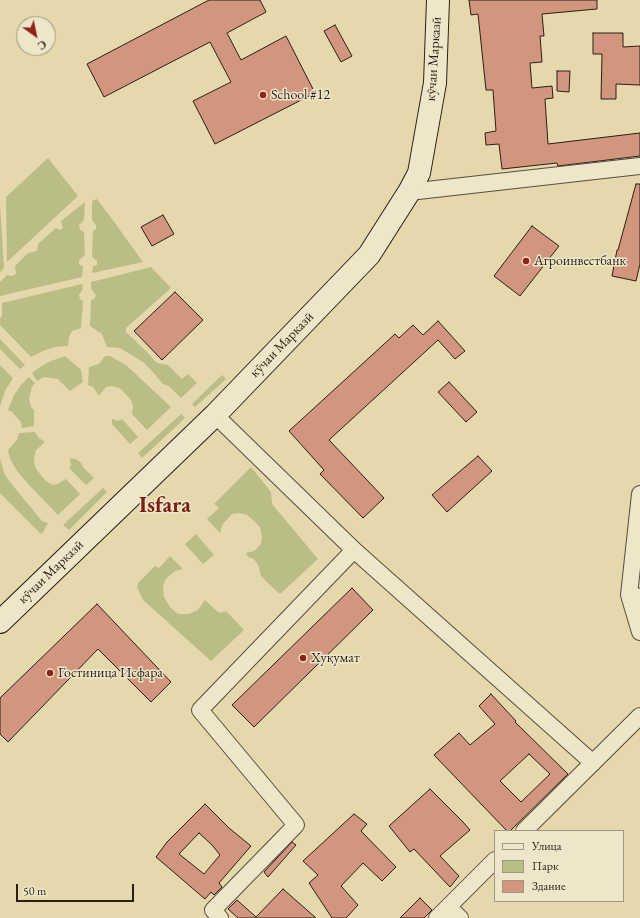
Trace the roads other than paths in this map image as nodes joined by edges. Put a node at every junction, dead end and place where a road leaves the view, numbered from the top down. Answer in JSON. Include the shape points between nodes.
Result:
{"nodes":[{"id":1,"x":438,"y":0,"type":"edge"},
{"id":2,"x":640,"y":166,"type":"edge"},
{"id":3,"x":409,"y":192,"type":"junction"},
{"id":4,"x":215,"y":415,"type":"junction"},
{"id":5,"x":640,"y":494,"type":"edge"},
{"id":6,"x":354,"y":550,"type":"junction"},
{"id":7,"x":634,"y":596,"type":"edge"},
{"id":8,"x":0,"y":622,"type":"edge"},
{"id":9,"x":640,"y":632,"type":"edge"},
{"id":10,"x":640,"y":716,"type":"edge"},
{"id":11,"x":592,"y":763,"type":"junction"},
{"id":12,"x":525,"y":830,"type":"edge"},
{"id":13,"x":494,"y":861,"type":"edge"},
{"id":14,"x":448,"y":907,"type":"junction"},
{"id":15,"x":220,"y":918,"type":"edge"},
{"id":16,"x":437,"y":918,"type":"edge"},
{"id":17,"x":460,"y":918,"type":"edge"}],
"edges":[{"from":1,"to":3,"type":"main road","name":"кӯчаи Марказӣ","via":[[435,83],[419,173]]},
{"from":2,"to":3,"type":"street"},
{"from":3,"to":4,"type":"main road","name":"кӯчаи Марказӣ","via":[[369,255]]},
{"from":4,"to":6,"type":"street"},
{"from":4,"to":8,"type":"main road","name":"кӯчаи Марказӣ"},
{"from":5,"to":7,"type":"street"},
{"from":6,"to":11,"type":"street"},
{"from":6,"to":15,"type":"street","via":[[200,710],[296,825],[213,910]]},
{"from":7,"to":9,"type":"street"},
{"from":10,"to":11,"type":"street"},
{"from":11,"to":12,"type":"street"},
{"from":13,"to":14,"type":"street"},
{"from":14,"to":16,"type":"street"},
{"from":14,"to":17,"type":"street"}]}
